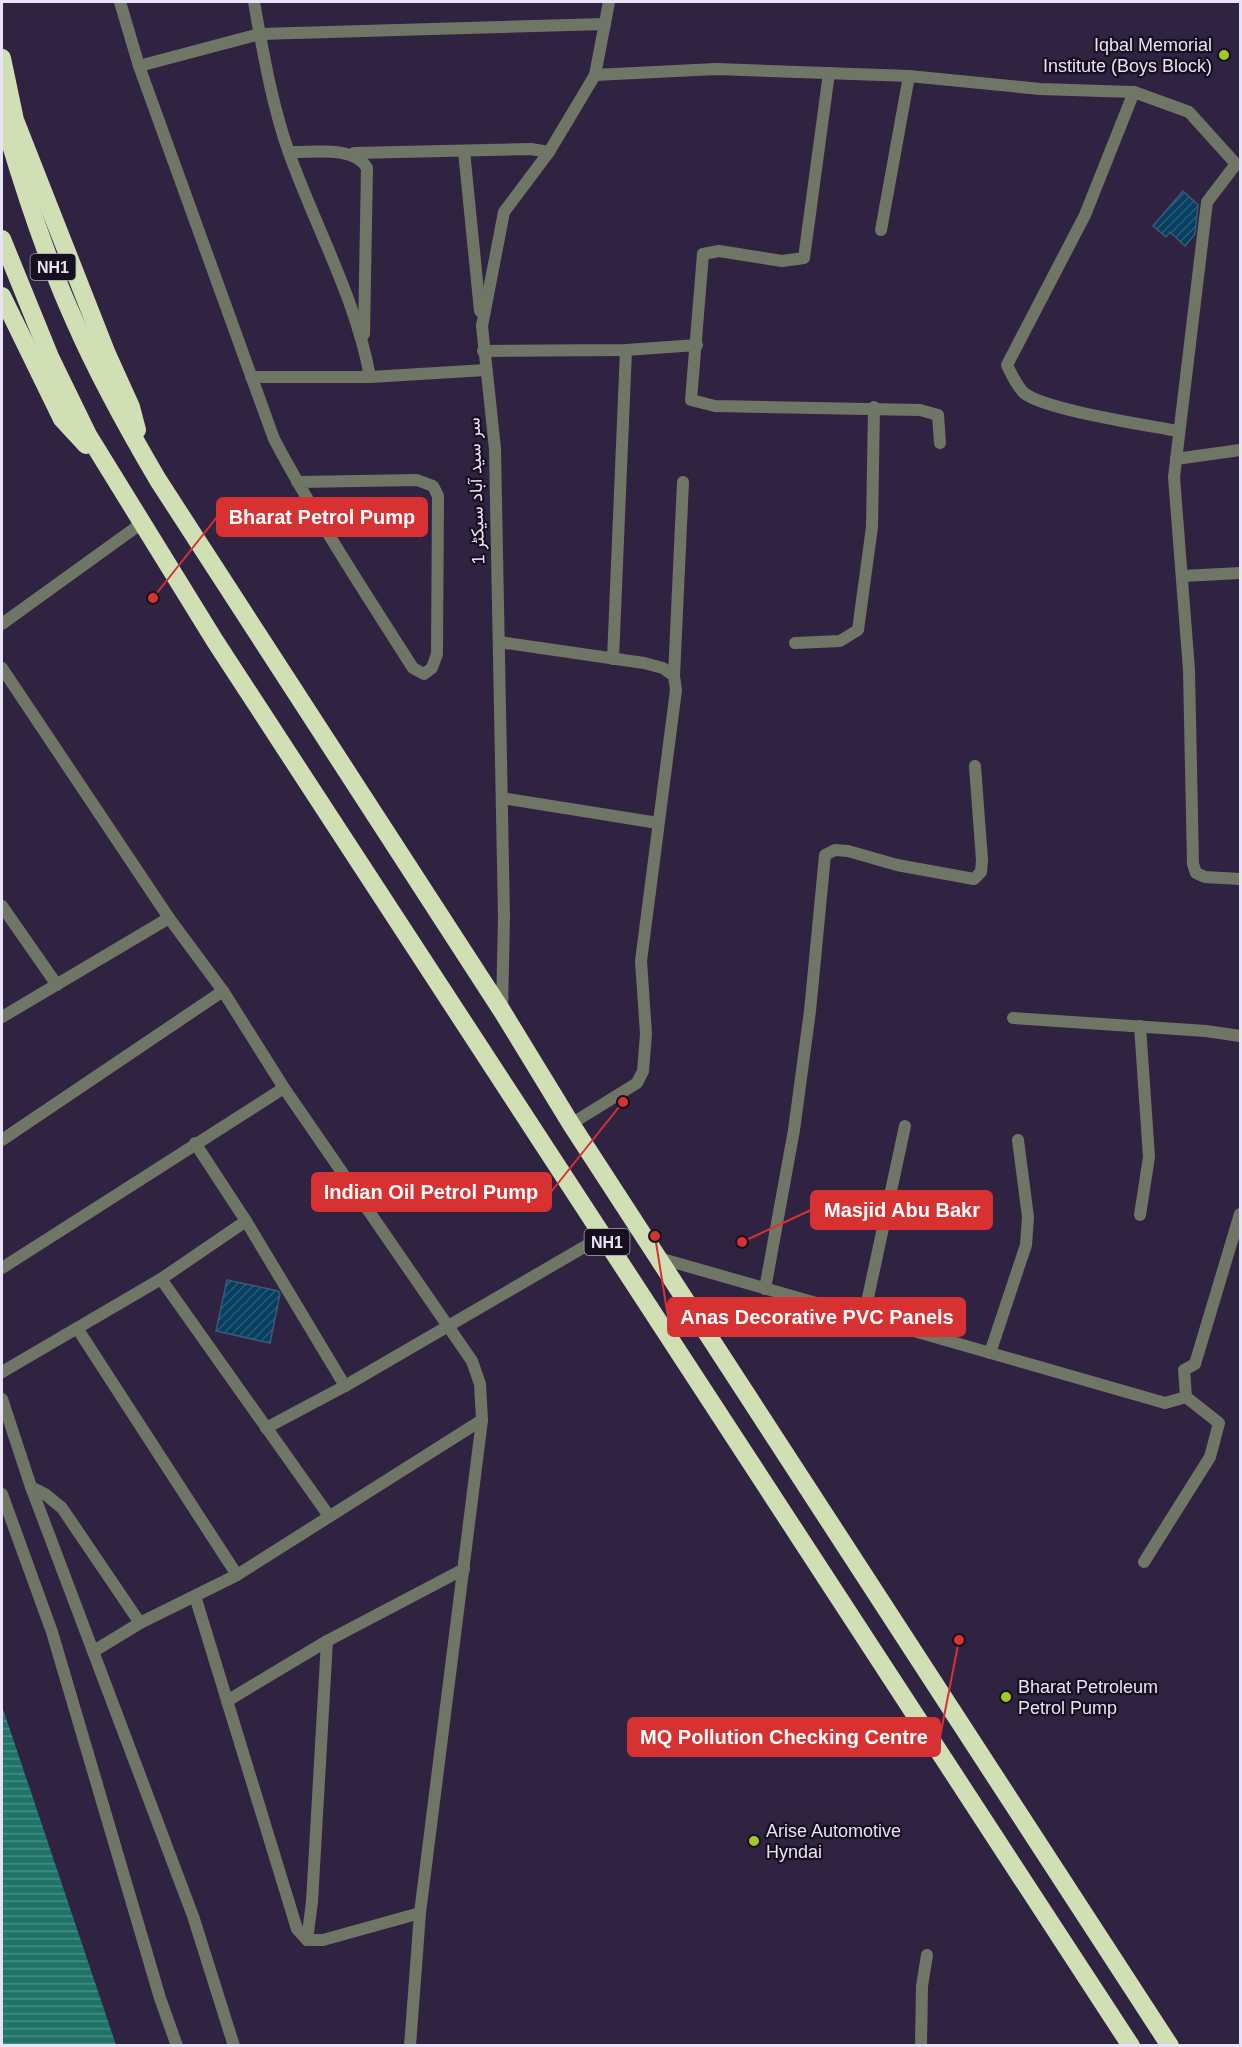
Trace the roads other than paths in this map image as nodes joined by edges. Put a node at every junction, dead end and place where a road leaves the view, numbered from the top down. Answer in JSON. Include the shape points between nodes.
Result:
{"nodes":[{"id":1,"x":120,"y":2,"type":"edge"},
{"id":2,"x":254,"y":2,"type":"edge"},
{"id":3,"x":609,"y":2,"type":"edge"},
{"id":4,"x":605,"y":24,"type":"junction"},
{"id":5,"x":260,"y":34,"type":"junction"},
{"id":6,"x":2,"y":58,"type":"edge"},
{"id":7,"x":139,"y":66,"type":"junction"},
{"id":8,"x":829,"y":73,"type":"junction"},
{"id":9,"x":595,"y":75,"type":"junction"},
{"id":10,"x":909,"y":76,"type":"junction"},
{"id":11,"x":1134,"y":92,"type":"junction"},
{"id":12,"x":2,"y":115,"type":"edge"},
{"id":13,"x":289,"y":152,"type":"junction"},
{"id":14,"x":464,"y":152,"type":"junction"},
{"id":15,"x":549,"y":152,"type":"junction"},
{"id":16,"x":350,"y":154,"type":"junction"},
{"id":17,"x":1238,"y":166,"type":"edge"},
{"id":18,"x":880,"y":230,"type":"dead end"},
{"id":19,"x":2,"y":239,"type":"edge"},
{"id":20,"x":2,"y":296,"type":"edge"},
{"id":21,"x":482,"y":326,"type":"junction"},
{"id":22,"x":364,"y":339,"type":"junction"},
{"id":23,"x":697,"y":345,"type":"junction"},
{"id":24,"x":626,"y":350,"type":"junction"},
{"id":25,"x":483,"y":351,"type":"junction"},
{"id":26,"x":486,"y":370,"type":"junction"},
{"id":27,"x":251,"y":377,"type":"junction"},
{"id":28,"x":370,"y":377,"type":"junction"},
{"id":29,"x":874,"y":407,"type":"junction"},
{"id":30,"x":1178,"y":431,"type":"junction"},
{"id":31,"x":940,"y":443,"type":"dead end"},
{"id":32,"x":1240,"y":450,"type":"edge"},
{"id":33,"x":143,"y":454,"type":"junction"},
{"id":34,"x":1176,"y":459,"type":"junction"},
{"id":35,"x":111,"y":473,"type":"junction"},
{"id":36,"x":297,"y":482,"type":"junction"},
{"id":37,"x":683,"y":482,"type":"dead end"},
{"id":38,"x":142,"y":523,"type":"junction"},
{"id":39,"x":1240,"y":573,"type":"edge"},
{"id":40,"x":1183,"y":576,"type":"junction"},
{"id":41,"x":2,"y":624,"type":"edge"},
{"id":42,"x":499,"y":642,"type":"junction"},
{"id":43,"x":795,"y":643,"type":"dead end"},
{"id":44,"x":613,"y":659,"type":"junction"},
{"id":45,"x":2,"y":668,"type":"edge"},
{"id":46,"x":674,"y":676,"type":"junction"},
{"id":47,"x":975,"y":766,"type":"dead end"},
{"id":48,"x":502,"y":798,"type":"junction"},
{"id":49,"x":658,"y":822,"type":"junction"},
{"id":50,"x":1240,"y":879,"type":"edge"},
{"id":51,"x":2,"y":906,"type":"edge"},
{"id":52,"x":169,"y":918,"type":"junction"},
{"id":53,"x":57,"y":985,"type":"junction"},
{"id":54,"x":223,"y":991,"type":"junction"},
{"id":55,"x":502,"y":1011,"type":"junction"},
{"id":56,"x":2,"y":1017,"type":"edge"},
{"id":57,"x":1013,"y":1018,"type":"dead end"},
{"id":58,"x":1140,"y":1026,"type":"junction"},
{"id":59,"x":1240,"y":1036,"type":"edge"},
{"id":60,"x":284,"y":1088,"type":"junction"},
{"id":61,"x":571,"y":1124,"type":"junction"},
{"id":62,"x":905,"y":1126,"type":"dead end"},
{"id":63,"x":2,"y":1140,"type":"edge"},
{"id":64,"x":1018,"y":1140,"type":"dead end"},
{"id":65,"x":195,"y":1143,"type":"junction"},
{"id":66,"x":1240,"y":1214,"type":"edge"},
{"id":67,"x":1140,"y":1215,"type":"dead end"},
{"id":68,"x":246,"y":1221,"type":"junction"},
{"id":69,"x":603,"y":1236,"type":"junction"},
{"id":70,"x":659,"y":1258,"type":"junction"},
{"id":71,"x":2,"y":1268,"type":"edge"},
{"id":72,"x":161,"y":1280,"type":"junction"},
{"id":73,"x":765,"y":1289,"type":"junction"},
{"id":74,"x":864,"y":1316,"type":"junction"},
{"id":75,"x":449,"y":1326,"type":"junction"},
{"id":76,"x":77,"y":1328,"type":"junction"},
{"id":77,"x":990,"y":1353,"type":"junction"},
{"id":78,"x":2,"y":1372,"type":"edge"},
{"id":79,"x":345,"y":1386,"type":"junction"},
{"id":80,"x":1186,"y":1397,"type":"junction"},
{"id":81,"x":2,"y":1400,"type":"edge"},
{"id":82,"x":482,"y":1420,"type":"junction"},
{"id":83,"x":266,"y":1428,"type":"junction"},
{"id":84,"x":31,"y":1487,"type":"junction"},
{"id":85,"x":2,"y":1494,"type":"edge"},
{"id":86,"x":329,"y":1516,"type":"junction"},
{"id":87,"x":1144,"y":1562,"type":"dead end"},
{"id":88,"x":464,"y":1569,"type":"junction"},
{"id":89,"x":237,"y":1575,"type":"junction"},
{"id":90,"x":195,"y":1596,"type":"junction"},
{"id":91,"x":140,"y":1623,"type":"junction"},
{"id":92,"x":327,"y":1641,"type":"junction"},
{"id":93,"x":94,"y":1651,"type":"junction"},
{"id":94,"x":227,"y":1701,"type":"junction"},
{"id":95,"x":420,"y":1913,"type":"junction"},
{"id":96,"x":307,"y":1940,"type":"junction"},
{"id":97,"x":927,"y":1954,"type":"dead end"},
{"id":98,"x":177,"y":2046,"type":"edge"},
{"id":99,"x":234,"y":2046,"type":"edge"},
{"id":100,"x":410,"y":2046,"type":"edge"},
{"id":101,"x":921,"y":2046,"type":"edge"},
{"id":102,"x":1131,"y":2046,"type":"edge"},
{"id":103,"x":1170,"y":2046,"type":"edge"}],
"edges":[{"from":1,"to":7,"type":"street"},
{"from":2,"to":5,"type":"street"},
{"from":3,"to":4,"type":"street","name":"سر سید آباد سیکٹر 1"},
{"from":4,"to":5,"type":"street"},
{"from":4,"to":9,"type":"street","name":"سر سید آباد سیکٹر 1"},
{"from":5,"to":7,"type":"street"},
{"from":5,"to":13,"type":"street"},
{"from":6,"to":33,"type":"highway","via":[[15,120],[131,407]]},
{"from":7,"to":27,"type":"street"},
{"from":8,"to":9,"type":"street","via":[[716,69]]},
{"from":8,"to":10,"type":"street"},
{"from":8,"to":23,"type":"street","via":[[804,258],[782,261],[719,251],[703,254]]},
{"from":9,"to":15,"type":"street","name":"سر سید آباد سیکٹر 1"},
{"from":10,"to":11,"type":"street"},
{"from":10,"to":18,"type":"street"},
{"from":11,"to":17,"type":"street","via":[[1189,112]]},
{"from":11,"to":30,"type":"street","via":[[1085,215],[1007,365],[1026,394],[1059,407]]},
{"from":12,"to":33,"type":"highway","number":"NH1","via":[[62,290]]},
{"from":13,"to":16,"type":"street"},
{"from":13,"to":22,"type":"street"},
{"from":14,"to":15,"type":"street"},
{"from":14,"to":16,"type":"street"},
{"from":14,"to":21,"type":"street"},
{"from":15,"to":21,"type":"street","name":"سر سید آباد سیکٹر 1","via":[[504,212]]},
{"from":16,"to":22,"type":"street","via":[[362,159],[367,168]]},
{"from":17,"to":30,"type":"street","via":[[1207,202]]},
{"from":19,"to":35,"type":"highway","number":"NH1","via":[[50,357]]},
{"from":20,"to":35,"type":"highway","via":[[62,418]]},
{"from":21,"to":25,"type":"street","name":"سر سید آباد سیکٹر 1"},
{"from":22,"to":28,"type":"street"},
{"from":23,"to":24,"type":"street"},
{"from":23,"to":29,"type":"street","via":[[691,400],[715,406]]},
{"from":24,"to":25,"type":"street"},
{"from":24,"to":44,"type":"street"},
{"from":25,"to":26,"type":"street","name":"سر سید آباد سیکٹر 1"},
{"from":26,"to":28,"type":"street"},
{"from":26,"to":42,"type":"street","name":"سر سید آباد سیکٹر 1","via":[[495,449]]},
{"from":27,"to":28,"type":"street"},
{"from":27,"to":36,"type":"street","via":[[274,439]]},
{"from":29,"to":31,"type":"street","via":[[938,415]]},
{"from":29,"to":43,"type":"street","via":[[872,527],[858,630],[840,641]]},
{"from":30,"to":34,"type":"street"},
{"from":32,"to":34,"type":"street"},
{"from":33,"to":55,"type":"highway","number":"NH1"},
{"from":34,"to":40,"type":"street","via":[[1174,477]]},
{"from":35,"to":38,"type":"highway","number":"NH1"},
{"from":36,"to":36,"type":"street","via":[[417,480],[433,486],[438,496],[437,654],[432,668],[424,674],[413,668]]},
{"from":37,"to":46,"type":"street"},
{"from":38,"to":41,"type":"street"},
{"from":38,"to":69,"type":"highway","number":"NH1"},
{"from":39,"to":40,"type":"street"},
{"from":40,"to":50,"type":"street","via":[[1193,864],[1196,873],[1205,877]]},
{"from":42,"to":44,"type":"street"},
{"from":42,"to":48,"type":"street","name":"سر سید آباد سیکٹر 1"},
{"from":44,"to":46,"type":"street","via":[[663,668]]},
{"from":45,"to":52,"type":"street"},
{"from":46,"to":49,"type":"street","via":[[676,690]]},
{"from":47,"to":73,"type":"street","via":[[982,860],[981,872],[974,879],[897,866],[848,851],[835,850],[825,855],[794,1130]]},
{"from":48,"to":49,"type":"street"},
{"from":48,"to":55,"type":"street","name":"سر سید آباد سیکٹر 1"},
{"from":49,"to":61,"type":"street","via":[[640,961],[646,1034],[643,1071],[637,1083]]},
{"from":51,"to":53,"type":"street"},
{"from":52,"to":53,"type":"street"},
{"from":52,"to":54,"type":"street"},
{"from":53,"to":56,"type":"street"},
{"from":54,"to":60,"type":"street"},
{"from":54,"to":63,"type":"street"},
{"from":55,"to":61,"type":"highway","number":"NH1"},
{"from":57,"to":58,"type":"street"},
{"from":58,"to":59,"type":"street"},
{"from":58,"to":67,"type":"street","via":[[1149,1157]]},
{"from":60,"to":65,"type":"street"},
{"from":60,"to":75,"type":"street"},
{"from":61,"to":70,"type":"highway","number":"NH1"},
{"from":62,"to":74,"type":"street"},
{"from":64,"to":77,"type":"street","via":[[1028,1217],[1026,1245]]},
{"from":65,"to":68,"type":"street"},
{"from":65,"to":71,"type":"street"},
{"from":66,"to":80,"type":"street","via":[[1195,1364],[1184,1370]]},
{"from":68,"to":72,"type":"street"},
{"from":68,"to":79,"type":"street"},
{"from":69,"to":75,"type":"street"},
{"from":69,"to":102,"type":"highway","number":"NH1"},
{"from":70,"to":73,"type":"street"},
{"from":70,"to":103,"type":"highway","number":"NH1"},
{"from":72,"to":76,"type":"street"},
{"from":72,"to":83,"type":"street"},
{"from":73,"to":74,"type":"street"},
{"from":74,"to":77,"type":"street"},
{"from":75,"to":79,"type":"street"},
{"from":75,"to":82,"type":"street","via":[[472,1361],[480,1384]]},
{"from":76,"to":78,"type":"street"},
{"from":76,"to":89,"type":"street"},
{"from":77,"to":80,"type":"street","via":[[1165,1404]]},
{"from":79,"to":83,"type":"street"},
{"from":80,"to":87,"type":"street","via":[[1219,1423],[1210,1457]]},
{"from":81,"to":84,"type":"street"},
{"from":82,"to":86,"type":"street"},
{"from":82,"to":88,"type":"street"},
{"from":83,"to":86,"type":"street"},
{"from":84,"to":91,"type":"street","via":[[62,1508]]},
{"from":84,"to":93,"type":"street"},
{"from":85,"to":98,"type":"street","via":[[52,1632]]},
{"from":86,"to":89,"type":"street"},
{"from":88,"to":92,"type":"street"},
{"from":88,"to":95,"type":"street"},
{"from":89,"to":90,"type":"street"},
{"from":90,"to":91,"type":"street"},
{"from":90,"to":94,"type":"street"},
{"from":91,"to":93,"type":"street"},
{"from":92,"to":94,"type":"street"},
{"from":92,"to":96,"type":"street"},
{"from":93,"to":99,"type":"street","via":[[193,1916]]},
{"from":94,"to":96,"type":"street","via":[[292,1915]]},
{"from":95,"to":96,"type":"street","via":[[323,1940]]},
{"from":95,"to":100,"type":"street"},
{"from":97,"to":101,"type":"street"}]}
